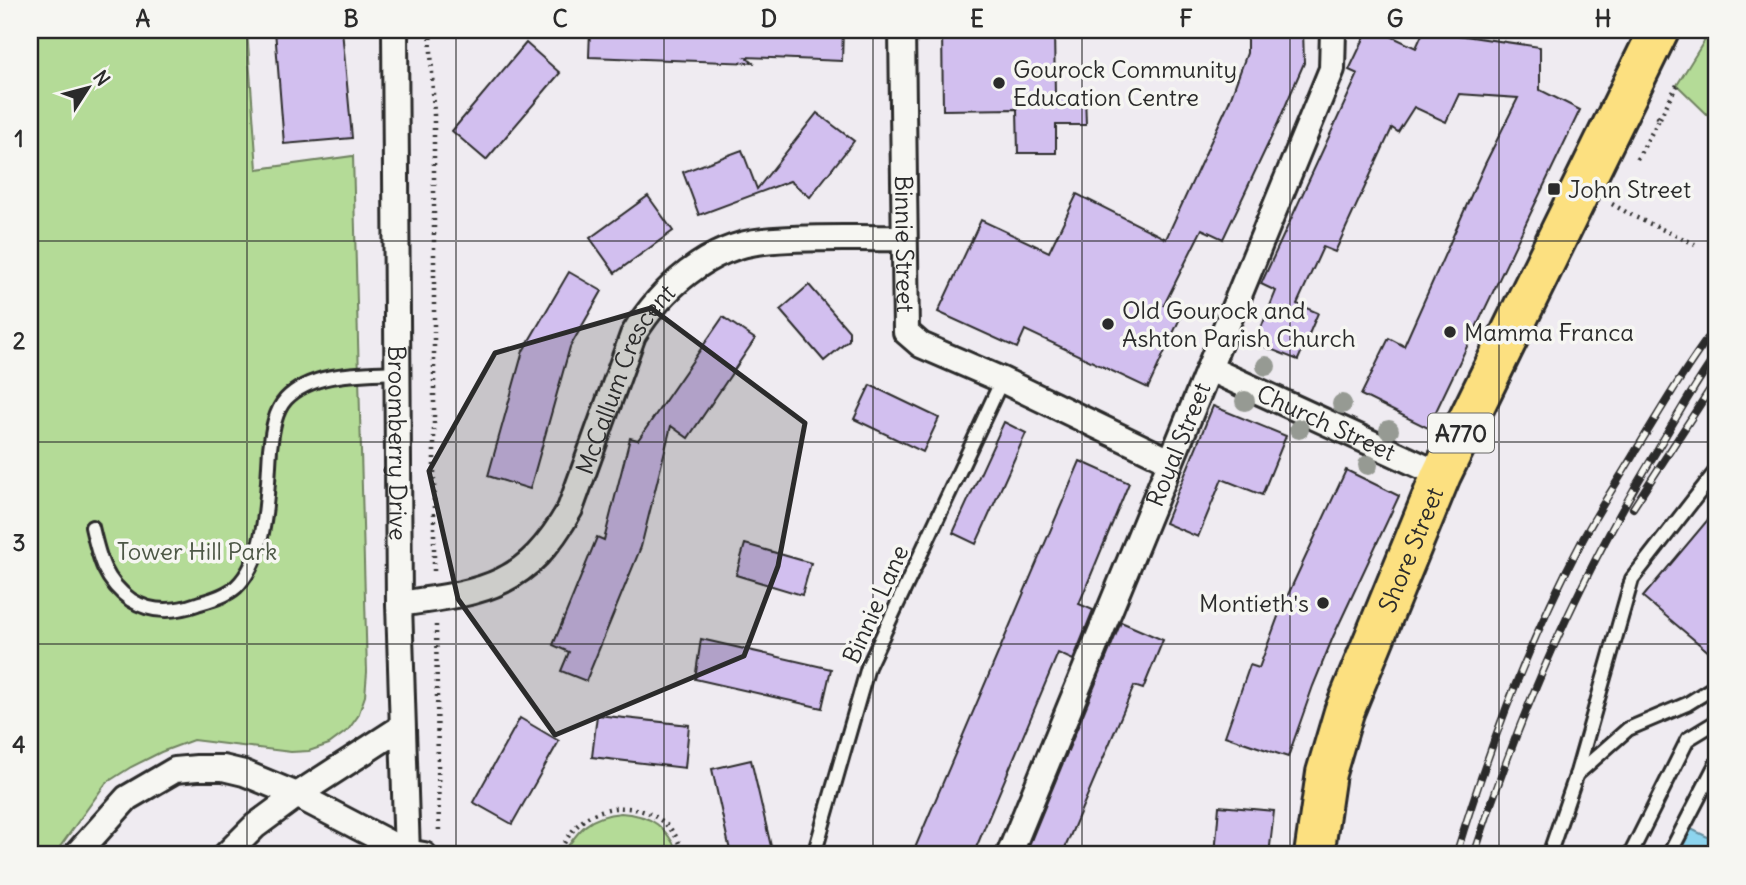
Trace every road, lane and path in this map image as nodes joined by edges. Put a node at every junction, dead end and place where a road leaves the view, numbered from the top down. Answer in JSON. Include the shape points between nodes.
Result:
{"nodes":[{"id":1,"x":395,"y":30,"type":"edge"},
{"id":2,"x":430,"y":30,"type":"edge"},
{"id":3,"x":902,"y":30,"type":"edge"},
{"id":4,"x":1333,"y":30,"type":"edge"},
{"id":5,"x":1656,"y":30,"type":"edge"},
{"id":6,"x":1678,"y":83,"type":"dead end"},
{"id":7,"x":1660,"y":118,"type":"dead end"},
{"id":8,"x":1635,"y":217,"type":"dead end"},
{"id":9,"x":904,"y":238,"type":"junction"},
{"id":10,"x":1695,"y":244,"type":"dead end"},
{"id":11,"x":1210,"y":369,"type":"junction"},
{"id":12,"x":398,"y":372,"type":"junction"},
{"id":13,"x":1002,"y":380,"type":"junction"},
{"id":14,"x":1170,"y":461,"type":"junction"},
{"id":15,"x":1716,"y":471,"type":"edge"},
{"id":16,"x":1441,"y":475,"type":"junction"},
{"id":17,"x":92,"y":527,"type":"dead end"},
{"id":18,"x":436,"y":598,"type":"junction"},
{"id":19,"x":398,"y":604,"type":"junction"},
{"id":20,"x":1716,"y":686,"type":"edge"},
{"id":21,"x":1716,"y":722,"type":"edge"},
{"id":22,"x":402,"y":727,"type":"junction"},
{"id":23,"x":1716,"y":764,"type":"edge"},
{"id":24,"x":1576,"y":776,"type":"junction"},
{"id":25,"x":297,"y":796,"type":"junction"},
{"id":26,"x":419,"y":851,"type":"edge"},
{"id":27,"x":76,"y":855,"type":"edge"},
{"id":28,"x":226,"y":855,"type":"edge"},
{"id":29,"x":557,"y":855,"type":"edge"},
{"id":30,"x":684,"y":855,"type":"edge"},
{"id":31,"x":814,"y":855,"type":"edge"},
{"id":32,"x":1009,"y":855,"type":"edge"},
{"id":33,"x":1314,"y":855,"type":"edge"},
{"id":34,"x":1549,"y":855,"type":"edge"},
{"id":35,"x":1630,"y":855,"type":"edge"},
{"id":36,"x":1669,"y":855,"type":"edge"}],
"edges":[{"from":1,"to":12,"type":"street","name":"Broomberry Drive"},
{"from":2,"to":18,"type":"path"},
{"from":3,"to":9,"type":"street","name":"Binnie Street"},
{"from":4,"to":11,"type":"street","name":"Royal Street","via":[[1332,69]]},
{"from":5,"to":16,"type":"main road","name":"Shore Street","number":"A770"},
{"from":6,"to":7,"type":"path"},
{"from":8,"to":10,"type":"path"},
{"from":9,"to":13,"type":"street","name":"Binnie Street","via":[[906,332],[921,345]]},
{"from":9,"to":18,"type":"street","name":"McCallum Crescent","via":[[762,241],[734,248],[687,273],[648,310],[633,335],[570,509],[556,534],[517,572],[468,594]]},
{"from":11,"to":14,"type":"street","name":"Royal Street"},
{"from":11,"to":16,"type":"street","name":"Church Street"},
{"from":12,"to":17,"type":"lane","via":[[316,381],[286,399],[271,435],[266,508],[255,558],[234,588],[216,598],[164,611],[140,606],[117,590],[100,561]]},
{"from":12,"to":19,"type":"street","name":"Broomberry Drive"},
{"from":13,"to":14,"type":"street","name":"Binnie Street"},
{"from":13,"to":31,"type":"lane","name":"Binnie Lane","via":[[868,667]]},
{"from":14,"to":32,"type":"street","name":"Royal Street"},
{"from":15,"to":24,"type":"lane","via":[[1632,579]]},
{"from":16,"to":33,"type":"main road","name":"Shore Street","number":"A770","via":[[1343,712],[1326,773]]},
{"from":18,"to":19,"type":"street","name":"McCallum Crescent"},
{"from":18,"to":26,"type":"path"},
{"from":19,"to":22,"type":"street","name":"Broomberry Drive"},
{"from":20,"to":24,"type":"lane","via":[[1628,729]]},
{"from":21,"to":35,"type":"lane","via":[[1688,739]]},
{"from":22,"to":25,"type":"street"},
{"from":22,"to":26,"type":"street","name":"Broomberry Drive"},
{"from":23,"to":36,"type":"lane"},
{"from":24,"to":34,"type":"lane"},
{"from":25,"to":26,"type":"street"},
{"from":25,"to":27,"type":"street","via":[[223,768],[174,771],[127,798]]},
{"from":25,"to":28,"type":"street","via":[[255,826]]},
{"from":29,"to":30,"type":"path","via":[[591,815],[621,808],[638,809],[666,825]]}]}
